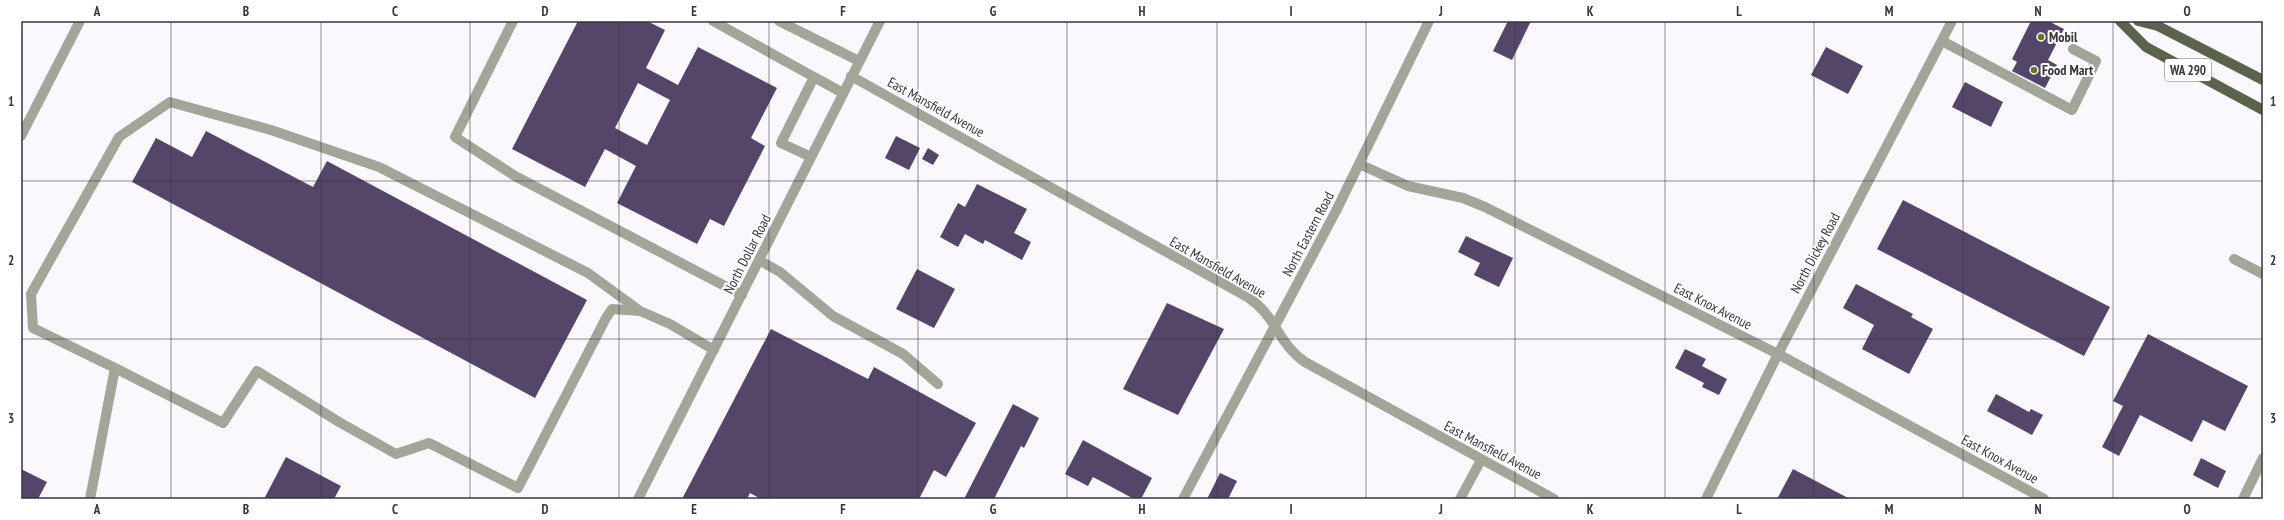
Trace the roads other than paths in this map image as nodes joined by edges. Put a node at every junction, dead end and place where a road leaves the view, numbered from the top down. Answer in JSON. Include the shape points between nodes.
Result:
{"nodes":[{"id":1,"x":80,"y":21,"type":"edge"},
{"id":2,"x":513,"y":21,"type":"edge"},
{"id":3,"x":713,"y":21,"type":"edge"},
{"id":4,"x":779,"y":21,"type":"edge"},
{"id":5,"x":880,"y":21,"type":"edge"},
{"id":6,"x":1429,"y":21,"type":"edge"},
{"id":7,"x":1952,"y":21,"type":"edge"},
{"id":8,"x":2120,"y":21,"type":"edge"},
{"id":9,"x":2138,"y":21,"type":"edge"},
{"id":10,"x":1942,"y":41,"type":"junction"},
{"id":11,"x":2073,"y":49,"type":"dead end"},
{"id":12,"x":859,"y":61,"type":"junction"},
{"id":13,"x":852,"y":76,"type":"junction"},
{"id":14,"x":814,"y":77,"type":"junction"},
{"id":15,"x":2263,"y":80,"type":"edge"},
{"id":16,"x":843,"y":93,"type":"junction"},
{"id":17,"x":2263,"y":110,"type":"edge"},
{"id":18,"x":21,"y":136,"type":"edge"},
{"id":19,"x":811,"y":157,"type":"junction"},
{"id":20,"x":1359,"y":164,"type":"junction"},
{"id":21,"x":2234,"y":259,"type":"dead end"},
{"id":22,"x":759,"y":260,"type":"junction"},
{"id":23,"x":2263,"y":274,"type":"edge"},
{"id":24,"x":742,"y":295,"type":"junction"},
{"id":25,"x":640,"y":311,"type":"junction"},
{"id":26,"x":1276,"y":326,"type":"junction"},
{"id":27,"x":714,"y":350,"type":"junction"},
{"id":28,"x":1778,"y":354,"type":"junction"},
{"id":29,"x":115,"y":368,"type":"junction"},
{"id":30,"x":938,"y":384,"type":"dead end"},
{"id":31,"x":2263,"y":458,"type":"edge"},
{"id":32,"x":1481,"y":460,"type":"junction"},
{"id":33,"x":90,"y":499,"type":"edge"},
{"id":34,"x":638,"y":499,"type":"edge"},
{"id":35,"x":1183,"y":499,"type":"edge"},
{"id":36,"x":1460,"y":499,"type":"edge"},
{"id":37,"x":1554,"y":499,"type":"edge"},
{"id":38,"x":1706,"y":499,"type":"edge"},
{"id":39,"x":2044,"y":499,"type":"edge"},
{"id":40,"x":2242,"y":499,"type":"edge"}],
"edges":[{"from":1,"to":18,"type":"street"},
{"from":2,"to":24,"type":"street","via":[[455,137],[515,176]]},
{"from":3,"to":14,"type":"street"},
{"from":4,"to":12,"type":"street"},
{"from":5,"to":12,"type":"street","name":"North Dollar Road"},
{"from":6,"to":20,"type":"street","name":"North Eastern Road"},
{"from":7,"to":10,"type":"street","name":"North Dickey Road"},
{"from":8,"to":17,"type":"main road","number":"WA 290","via":[[2146,47]]},
{"from":9,"to":15,"type":"main road","number":"WA 290","via":[[2158,26]]},
{"from":10,"to":11,"type":"street","via":[[2072,110],[2096,61]]},
{"from":10,"to":28,"type":"street","name":"North Dickey Road"},
{"from":12,"to":13,"type":"street","name":"North Dollar Road"},
{"from":13,"to":16,"type":"street","name":"North Dollar Road"},
{"from":13,"to":26,"type":"street","name":"East Mansfield Avenue","via":[[1249,298],[1265,311]]},
{"from":14,"to":16,"type":"street"},
{"from":14,"to":19,"type":"street","via":[[781,143]]},
{"from":16,"to":19,"type":"street","name":"North Dollar Road"},
{"from":19,"to":22,"type":"street","name":"North Dollar Road"},
{"from":20,"to":26,"type":"street","name":"North Eastern Road"},
{"from":20,"to":28,"type":"street","name":"East Knox Avenue","via":[[1408,186],[1480,204]]},
{"from":21,"to":23,"type":"street"},
{"from":22,"to":24,"type":"street","name":"North Dollar Road"},
{"from":22,"to":30,"type":"street","via":[[780,272],[833,316],[903,354]]},
{"from":24,"to":27,"type":"street","name":"North Dollar Road"},
{"from":25,"to":27,"type":"street","via":[[670,324]]},
{"from":25,"to":29,"type":"street","via":[[612,309],[518,488],[429,443],[396,454],[257,371],[223,423]]},
{"from":25,"to":29,"type":"street","via":[[588,273],[378,167],[271,130],[170,102],[119,137],[31,294],[33,328]]},
{"from":26,"to":32,"type":"street","name":"East Mansfield Avenue","via":[[1288,348],[1305,362]]},
{"from":26,"to":35,"type":"street","name":"North Eastern Road"},
{"from":27,"to":34,"type":"street","name":"North Dollar Road"},
{"from":28,"to":38,"type":"street","name":"North Dickey Road"},
{"from":28,"to":39,"type":"street","name":"East Knox Avenue"},
{"from":29,"to":33,"type":"street"},
{"from":31,"to":40,"type":"street"},
{"from":32,"to":36,"type":"street"},
{"from":32,"to":37,"type":"street","name":"East Mansfield Avenue"}]}
